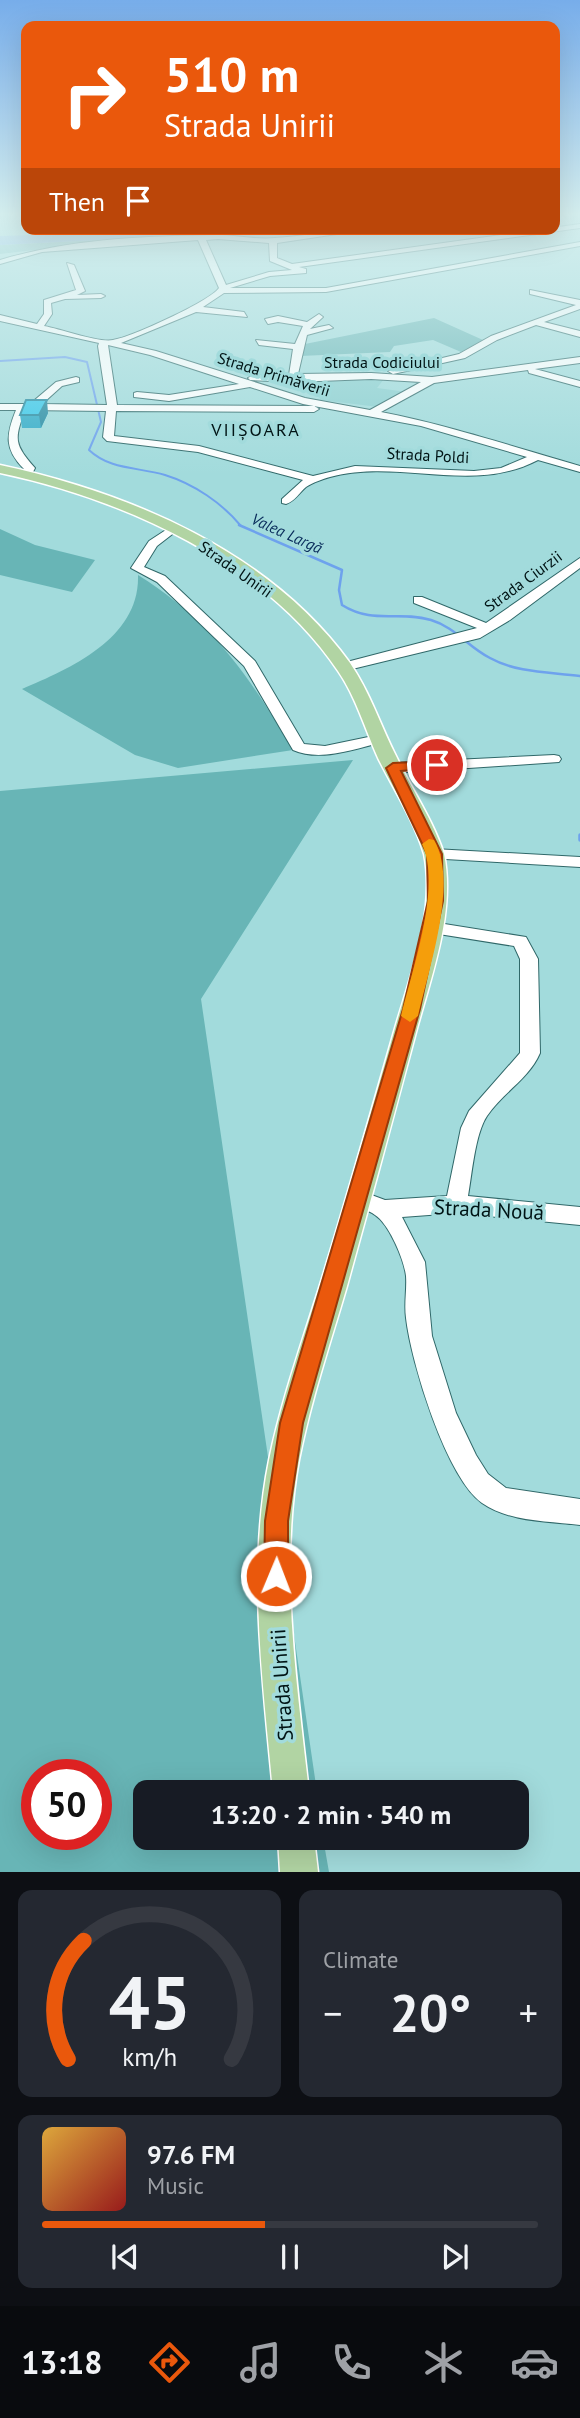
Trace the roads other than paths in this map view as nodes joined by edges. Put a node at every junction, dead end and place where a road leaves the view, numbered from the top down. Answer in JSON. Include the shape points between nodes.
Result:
{"nodes":[{"id":1,"x":52,"y":300,"type":"edge"},
{"id":2,"x":207,"y":300,"type":"edge"},
{"id":3,"x":580,"y":305,"type":"edge"},
{"id":4,"x":195,"y":309,"type":"junction"},
{"id":5,"x":286,"y":311,"type":"dead end"},
{"id":6,"x":244,"y":315,"type":"dead end"},
{"id":7,"x":319,"y":317,"type":"dead end"},
{"id":8,"x":0,"y":318,"type":"edge"},
{"id":9,"x":279,"y":319,"type":"junction"},
{"id":10,"x":268,"y":321,"type":"dead end"},
{"id":11,"x":533,"y":323,"type":"junction"},
{"id":12,"x":39,"y":327,"type":"junction"},
{"id":13,"x":329,"y":328,"type":"dead end"},
{"id":14,"x":308,"y":329,"type":"junction"},
{"id":15,"x":580,"y":334,"type":"edge"},
{"id":16,"x":110,"y":342,"type":"junction"},
{"id":17,"x":259,"y":342,"type":"dead end"},
{"id":18,"x":299,"y":347,"type":"junction"},
{"id":19,"x":580,"y":360,"type":"edge"},
{"id":20,"x":525,"y":369,"type":"junction"},
{"id":21,"x":225,"y":376,"type":"junction"},
{"id":22,"x":371,"y":376,"type":"junction"},
{"id":23,"x":293,"y":379,"type":"junction"},
{"id":24,"x":76,"y":380,"type":"dead end"},
{"id":25,"x":432,"y":380,"type":"junction"},
{"id":26,"x":250,"y":384,"type":"junction"},
{"id":27,"x":580,"y":384,"type":"edge"},
{"id":28,"x":230,"y":388,"type":"junction"},
{"id":29,"x":274,"y":392,"type":"junction"},
{"id":30,"x":137,"y":395,"type":"dead end"},
{"id":31,"x":162,"y":403,"type":"junction"},
{"id":32,"x":22,"y":406,"type":"junction"},
{"id":33,"x":34,"y":406,"type":"junction"},
{"id":34,"x":108,"y":406,"type":"junction"},
{"id":35,"x":0,"y":407,"type":"edge"},
{"id":36,"x":332,"y":408,"type":"junction"},
{"id":37,"x":374,"y":412,"type":"junction"},
{"id":38,"x":537,"y":456,"type":"junction"},
{"id":39,"x":0,"y":469,"type":"edge"},
{"id":40,"x":580,"y":469,"type":"edge"},
{"id":41,"x":27,"y":474,"type":"junction"},
{"id":42,"x":316,"y":480,"type":"junction"},
{"id":43,"x":286,"y":501,"type":"dead end"},
{"id":44,"x":175,"y":527,"type":"junction"},
{"id":45,"x":580,"y":562,"type":"edge"},
{"id":46,"x":418,"y":600,"type":"dead end"},
{"id":47,"x":481,"y":631,"type":"junction"},
{"id":48,"x":344,"y":667,"type":"junction"},
{"id":49,"x":378,"y":738,"type":"junction"},
{"id":50,"x":554,"y":759,"type":"dead end"},
{"id":51,"x":393,"y":768,"type":"junction"},
{"id":52,"x":434,"y":854,"type":"junction"},
{"id":53,"x":579,"y":862,"type":"edge"},
{"id":54,"x":432,"y":928,"type":"junction"},
{"id":55,"x":358,"y":1199,"type":"junction"},
{"id":56,"x":456,"y":1204,"type":"junction"},
{"id":57,"x":384,"y":1209,"type":"junction"},
{"id":58,"x":580,"y":1216,"type":"edge"},
{"id":59,"x":580,"y":1512,"type":"edge"},
{"id":60,"x":290,"y":1780,"type":"edge"},
{"id":61,"x":297,"y":1850,"type":"edge"},
{"id":62,"x":299,"y":1872,"type":"edge"}],
"edges":[{"from":1,"to":12,"type":"street","via":[[47,302],[47,314]]},
{"from":2,"to":4,"type":"street"},
{"from":3,"to":11,"type":"street"},
{"from":4,"to":6,"type":"street"},
{"from":4,"to":16,"type":"street"},
{"from":5,"to":9,"type":"street"},
{"from":7,"to":14,"type":"street"},
{"from":8,"to":12,"type":"street","name":"Strada Primăverii"},
{"from":9,"to":10,"type":"street"},
{"from":9,"to":14,"type":"street"},
{"from":11,"to":15,"type":"street"},
{"from":11,"to":22,"type":"street","via":[[462,356]]},
{"from":12,"to":16,"type":"street","name":"Strada Primăverii"},
{"from":13,"to":14,"type":"street"},
{"from":14,"to":18,"type":"street"},
{"from":16,"to":21,"type":"street","name":"Strada Primăverii"},
{"from":16,"to":34,"type":"street","via":[[102,346]]},
{"from":17,"to":18,"type":"street"},
{"from":18,"to":23,"type":"street"},
{"from":19,"to":20,"type":"street","name":"Strada Codiciului"},
{"from":20,"to":25,"type":"street","name":"Strada Codiciului"},
{"from":20,"to":27,"type":"street"},
{"from":21,"to":23,"type":"street","name":"Strada Codiciului"},
{"from":21,"to":26,"type":"street","name":"Strada Primăverii"},
{"from":22,"to":23,"type":"street","name":"Strada Codiciului"},
{"from":22,"to":25,"type":"street","name":"Strada Codiciului"},
{"from":24,"to":33,"type":"street","via":[[59,384]]},
{"from":25,"to":37,"type":"street"},
{"from":26,"to":28,"type":"street"},
{"from":26,"to":29,"type":"street","name":"Strada Primăverii"},
{"from":28,"to":29,"type":"street"},
{"from":28,"to":31,"type":"street"},
{"from":29,"to":36,"type":"street","name":"Strada Primăverii"},
{"from":30,"to":31,"type":"street"},
{"from":31,"to":34,"type":"street"},
{"from":31,"to":36,"type":"street","via":[[276,411]]},
{"from":32,"to":33,"type":"street"},
{"from":32,"to":35,"type":"street"},
{"from":32,"to":41,"type":"street","via":[[10,445],[30,468]]},
{"from":33,"to":34,"type":"street"},
{"from":34,"to":42,"type":"street","via":[[111,439],[199,449]]},
{"from":36,"to":37,"type":"street","name":"Strada Primăverii"},
{"from":37,"to":38,"type":"street","name":"Strada Primăverii"},
{"from":38,"to":40,"type":"street","name":"Strada Primăverii"},
{"from":38,"to":42,"type":"street","name":"Strada Poldi","via":[[496,473],[357,469]]},
{"from":39,"to":41,"type":"main road","name":"Strada Unirii"},
{"from":41,"to":44,"type":"main road","name":"Strada Unirii"},
{"from":42,"to":43,"type":"street"},
{"from":44,"to":48,"type":"main road","name":"Strada Unirii","via":[[229,560],[304,619]]},
{"from":44,"to":49,"type":"street","via":[[153,544],[137,568],[161,579],[250,664],[298,747],[306,752]]},
{"from":45,"to":47,"type":"street","name":"Strada Ciurzii"},
{"from":46,"to":47,"type":"street","name":"Strada Ciurzii"},
{"from":47,"to":48,"type":"street"},
{"from":48,"to":49,"type":"main road","name":"Strada Unirii"},
{"from":49,"to":51,"type":"main road","name":"Strada Unirii"},
{"from":50,"to":51,"type":"street"},
{"from":51,"to":52,"type":"main road","name":"Strada Unirii"},
{"from":52,"to":53,"type":"street"},
{"from":52,"to":54,"type":"main road","name":"Strada Unirii"},
{"from":54,"to":55,"type":"main road","name":"Strada Unirii"},
{"from":54,"to":56,"type":"street","via":[[520,941],[529,959],[530,1053],[479,1111],[471,1128]]},
{"from":55,"to":57,"type":"street","name":"Strada Nouă"},
{"from":55,"to":60,"type":"main road","name":"Strada Unirii","via":[[292,1423],[276,1521],[280,1679]]},
{"from":56,"to":57,"type":"street","name":"Strada Nouă"},
{"from":56,"to":58,"type":"street","name":"Strada Nouă"},
{"from":57,"to":59,"type":"street","via":[[402,1234],[416,1269],[417,1319],[440,1400],[464,1460],[480,1485],[509,1502]]},
{"from":61,"to":62,"type":"main road"}]}
